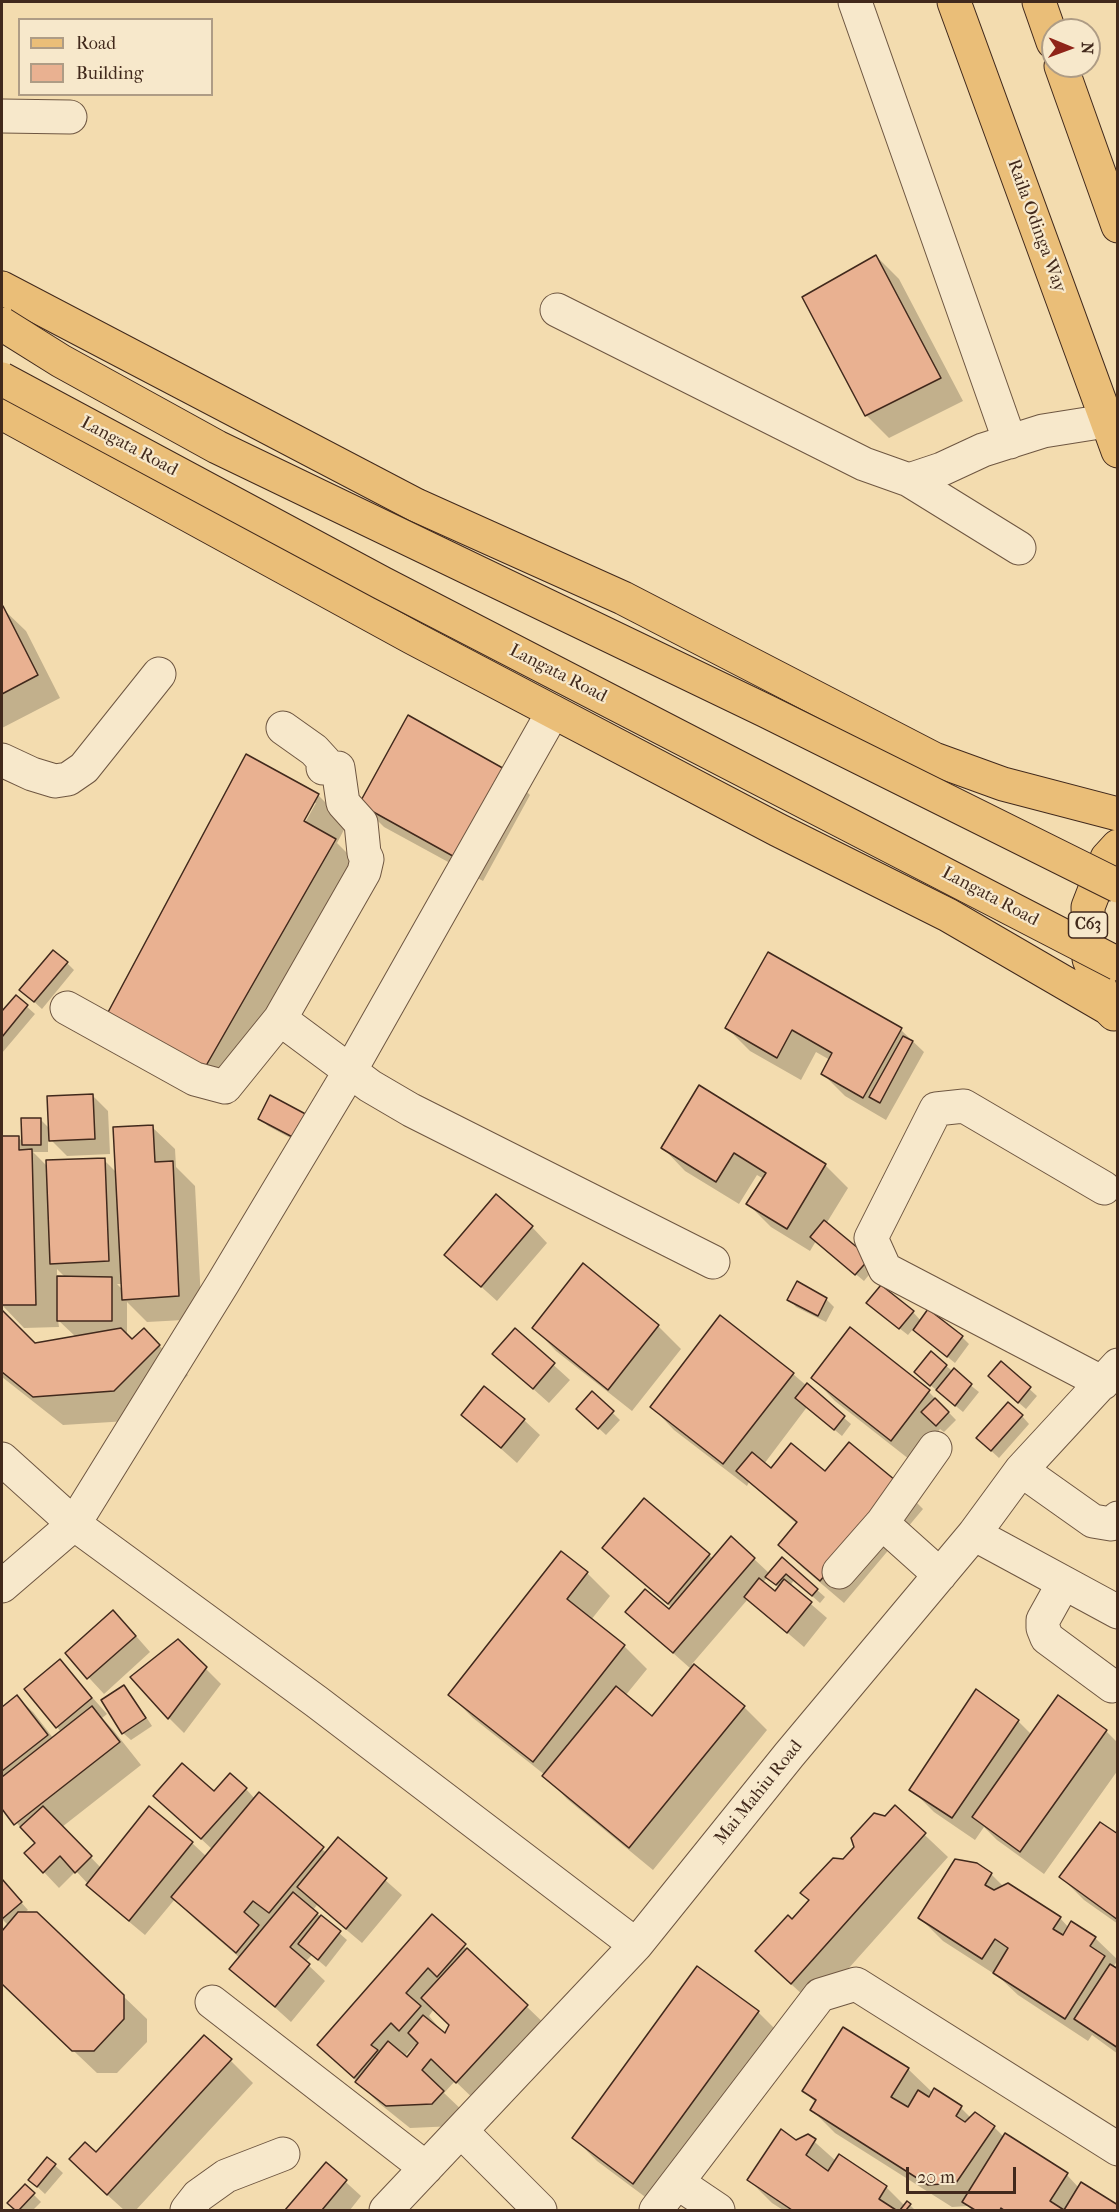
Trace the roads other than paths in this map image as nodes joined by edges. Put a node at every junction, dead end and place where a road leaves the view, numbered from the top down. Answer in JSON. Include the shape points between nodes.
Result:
{"nodes":[{"id":1,"x":855,"y":2,"type":"edge"},
{"id":2,"x":954,"y":2,"type":"edge"},
{"id":3,"x":1039,"y":2,"type":"edge"},
{"id":4,"x":1045,"y":18,"type":"edge"},
{"id":5,"x":1065,"y":78,"type":"edge"},
{"id":6,"x":2,"y":116,"type":"edge"},
{"id":7,"x":70,"y":117,"type":"dead end"},
{"id":8,"x":1118,"y":226,"type":"edge"},
{"id":9,"x":2,"y":288,"type":"edge"},
{"id":10,"x":556,"y":310,"type":"dead end"},
{"id":11,"x":2,"y":324,"type":"edge"},
{"id":12,"x":2,"y":379,"type":"edge"},
{"id":13,"x":2,"y":413,"type":"edge"},
{"id":14,"x":1106,"y":421,"type":"junction"},
{"id":15,"x":1010,"y":442,"type":"junction"},
{"id":16,"x":1118,"y":451,"type":"edge"},
{"id":17,"x":909,"y":480,"type":"junction"},
{"id":18,"x":1019,"y":548,"type":"dead end"},
{"id":19,"x":159,"y":675,"type":"dead end"},
{"id":20,"x":553,"y":712,"type":"junction"},
{"id":21,"x":283,"y":728,"type":"dead end"},
{"id":22,"x":2,"y":760,"type":"edge"},
{"id":23,"x":1118,"y":814,"type":"edge"},
{"id":24,"x":1118,"y":846,"type":"edge"},
{"id":25,"x":1118,"y":886,"type":"edge"},
{"id":26,"x":1118,"y":964,"type":"edge"},
{"id":27,"x":67,"y":1008,"type":"dead end"},
{"id":28,"x":1113,"y":1013,"type":"edge"},
{"id":29,"x":280,"y":1019,"type":"junction"},
{"id":30,"x":350,"y":1071,"type":"junction"},
{"id":31,"x":1104,"y":1188,"type":"dead end"},
{"id":32,"x":713,"y":1262,"type":"dead end"},
{"id":33,"x":1110,"y":1374,"type":"edge"},
{"id":34,"x":935,"y":1449,"type":"dead end"},
{"id":35,"x":2,"y":1460,"type":"edge"},
{"id":36,"x":1021,"y":1470,"type":"junction"},
{"id":37,"x":1118,"y":1518,"type":"edge"},
{"id":38,"x":882,"y":1523,"type":"junction"},
{"id":39,"x":74,"y":1524,"type":"junction"},
{"id":40,"x":974,"y":1534,"type":"junction"},
{"id":41,"x":839,"y":1572,"type":"dead end"},
{"id":42,"x":940,"y":1575,"type":"junction"},
{"id":43,"x":1063,"y":1584,"type":"junction"},
{"id":44,"x":2,"y":1586,"type":"edge"},
{"id":45,"x":1118,"y":1612,"type":"edge"},
{"id":46,"x":1112,"y":1686,"type":"dead end"},
{"id":47,"x":636,"y":1945,"type":"junction"},
{"id":48,"x":212,"y":2002,"type":"dead end"},
{"id":49,"x":460,"y":2131,"type":"junction"},
{"id":50,"x":1118,"y":2149,"type":"edge"},
{"id":51,"x":283,"y":2154,"type":"dead end"},
{"id":52,"x":426,"y":2168,"type":"junction"},
{"id":53,"x":678,"y":2182,"type":"junction"},
{"id":54,"x":187,"y":2211,"type":"edge"},
{"id":55,"x":386,"y":2211,"type":"edge"},
{"id":56,"x":540,"y":2211,"type":"edge"},
{"id":57,"x":656,"y":2211,"type":"edge"},
{"id":58,"x":718,"y":2211,"type":"edge"}],
"edges":[{"from":1,"to":15,"type":"street"},
{"from":2,"to":14,"type":"main road","name":"Raila Odinga Way"},
{"from":3,"to":4,"type":"main road"},
{"from":5,"to":8,"type":"main road"},
{"from":6,"to":7,"type":"street"},
{"from":9,"to":23,"type":"main road","via":[[416,505],[623,598],[934,759],[1003,784]]},
{"from":10,"to":17,"type":"street","via":[[864,464]]},
{"from":11,"to":25,"type":"main road","bridge":true,"via":[[217,447],[766,711]]},
{"from":12,"to":26,"type":"main road","name":"Langata Road","bridge":true,"via":[[382,583]]},
{"from":13,"to":20,"type":"main road","name":"Langata Road"},
{"from":14,"to":15,"type":"street","via":[[1043,431]]},
{"from":14,"to":16,"type":"main road","name":"Raila Odinga Way"},
{"from":15,"to":17,"type":"street"},
{"from":17,"to":18,"type":"street"},
{"from":19,"to":22,"type":"street","via":[[84,768],[69,779],[55,781]]},
{"from":20,"to":28,"type":"main road","name":"Langata Road","via":[[948,915]]},
{"from":20,"to":30,"type":"street"},
{"from":21,"to":29,"type":"street","via":[[314,750],[325,762],[323,768],[338,768],[343,803],[361,823],[367,859],[364,872]]},
{"from":24,"to":28,"type":"main road","number":"C63","via":[[1107,858],[1088,907],[1089,959]]},
{"from":27,"to":29,"type":"street","via":[[195,1079],[225,1087]]},
{"from":29,"to":30,"type":"street"},
{"from":30,"to":32,"type":"street","via":[[411,1110]]},
{"from":30,"to":39,"type":"street"},
{"from":31,"to":33,"type":"street","via":[[964,1106],[936,1109],[871,1238],[885,1269]]},
{"from":33,"to":36,"type":"street","name":"Mai Mahiu Road"},
{"from":34,"to":38,"type":"street"},
{"from":35,"to":39,"type":"street"},
{"from":36,"to":37,"type":"street","via":[[1094,1521],[1111,1524]]},
{"from":36,"to":40,"type":"street","name":"Mai Mahiu Road"},
{"from":38,"to":41,"type":"street"},
{"from":38,"to":42,"type":"street"},
{"from":39,"to":44,"type":"street"},
{"from":39,"to":47,"type":"street","via":[[317,1702]]},
{"from":40,"to":42,"type":"street","name":"Mai Mahiu Road"},
{"from":40,"to":43,"type":"street"},
{"from":42,"to":47,"type":"street","name":"Mai Mahiu Road"},
{"from":43,"to":45,"type":"street"},
{"from":43,"to":46,"type":"street","via":[[1043,1620],[1047,1638]]},
{"from":47,"to":49,"type":"street","name":"Mai Mahiu Road"},
{"from":48,"to":52,"type":"street"},
{"from":49,"to":52,"type":"street","name":"Mai Mahiu Road"},
{"from":49,"to":56,"type":"street"},
{"from":50,"to":53,"type":"street","via":[[856,1984],[820,1995]]},
{"from":51,"to":54,"type":"street","via":[[226,2176],[198,2196]]},
{"from":52,"to":55,"type":"street","name":"Mai Mahiu Road"},
{"from":53,"to":57,"type":"street"},
{"from":53,"to":58,"type":"street"}]}
